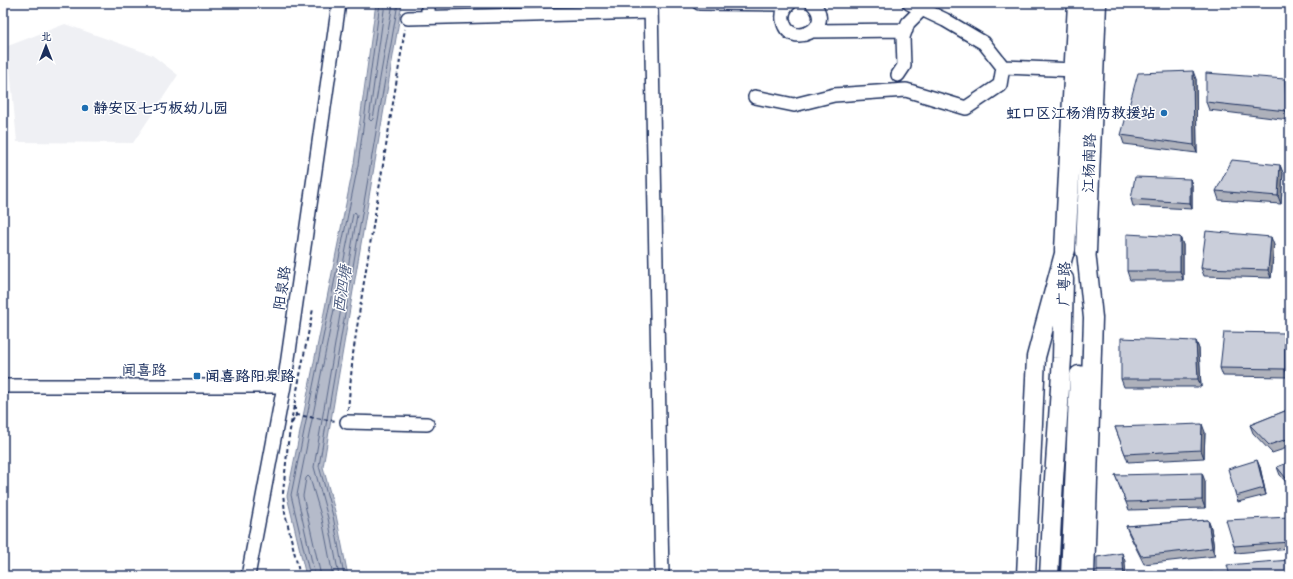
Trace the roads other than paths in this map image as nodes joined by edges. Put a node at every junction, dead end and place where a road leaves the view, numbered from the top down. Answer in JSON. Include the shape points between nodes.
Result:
{"nodes":[{"id":1,"x":339,"y":3,"type":"edge"},
{"id":2,"x":428,"y":3,"type":"edge"},
{"id":3,"x":699,"y":3,"type":"edge"},
{"id":4,"x":788,"y":3,"type":"edge"},
{"id":5,"x":812,"y":3,"type":"edge"},
{"id":6,"x":909,"y":3,"type":"edge"},
{"id":7,"x":1078,"y":3,"type":"edge"},
{"id":8,"x":1096,"y":3,"type":"edge"},
{"id":9,"x":651,"y":7,"type":"edge"},
{"id":10,"x":544,"y":9,"type":"edge"},
{"id":11,"x":922,"y":9,"type":"junction"},
{"id":12,"x":428,"y":17,"type":"junction"},
{"id":13,"x":408,"y":18,"type":"road end"},
{"id":14,"x":813,"y":30,"type":"junction"},
{"id":15,"x":906,"y":30,"type":"junction"},
{"id":16,"x":1003,"y":67,"type":"junction"},
{"id":17,"x":1074,"y":70,"type":"junction"},
{"id":18,"x":898,"y":75,"type":"dead end"},
{"id":19,"x":755,"y":97,"type":"dead end"},
{"id":20,"x":1065,"y":250,"type":"junction"},
{"id":21,"x":1086,"y":250,"type":"junction"},
{"id":22,"x":3,"y":386,"type":"edge"},
{"id":23,"x":284,"y":386,"type":"junction"},
{"id":24,"x":343,"y":422,"type":"road end"},
{"id":25,"x":427,"y":424,"type":"dead end"},
{"id":26,"x":248,"y":576,"type":"edge"},
{"id":27,"x":662,"y":576,"type":"edge"},
{"id":28,"x":1026,"y":576,"type":"edge"},
{"id":29,"x":1049,"y":576,"type":"edge"},
{"id":30,"x":1070,"y":576,"type":"edge"},
{"id":31,"x":1085,"y":576,"type":"edge"}],
"edges":[{"from":1,"to":23,"type":"street","name":"阳泉路"},
{"from":2,"to":12,"type":"street"},
{"from":3,"to":4,"type":"street"},
{"from":4,"to":14,"type":"street","via":[[783,15],[784,26],[792,33],[803,35]]},
{"from":5,"to":14,"type":"street","via":[[819,18]]},
{"from":6,"to":11,"type":"street"},
{"from":7,"to":17,"type":"main road","name":"江杨南路"},
{"from":8,"to":21,"type":"main road","name":"江杨南路"},
{"from":9,"to":10,"type":"street"},
{"from":9,"to":27,"type":"street"},
{"from":10,"to":12,"type":"street"},
{"from":11,"to":15,"type":"street","via":[[908,23]]},
{"from":11,"to":16,"type":"street","via":[[984,43]]},
{"from":12,"to":13,"type":"street"},
{"from":14,"to":15,"type":"street"},
{"from":15,"to":18,"type":"street","via":[[903,36],[904,66]]},
{"from":16,"to":17,"type":"street"},
{"from":16,"to":19,"type":"street","via":[[1000,84],[966,108],[906,90],[834,95],[794,105]]},
{"from":17,"to":20,"type":"main road","name":"江杨南路"},
{"from":20,"to":28,"type":"main road","name":"广粤路","via":[[1036,357]]},
{"from":20,"to":29,"type":"main road","name":"广粤路","via":[[1062,358]]},
{"from":21,"to":30,"type":"main road","name":"广粤路"},
{"from":21,"to":31,"type":"main road","name":"广粤路","via":[[1093,318]]},
{"from":22,"to":23,"type":"street","name":"闻喜路"},
{"from":23,"to":26,"type":"street","name":"阳泉路"},
{"from":24,"to":25,"type":"street"}]}
